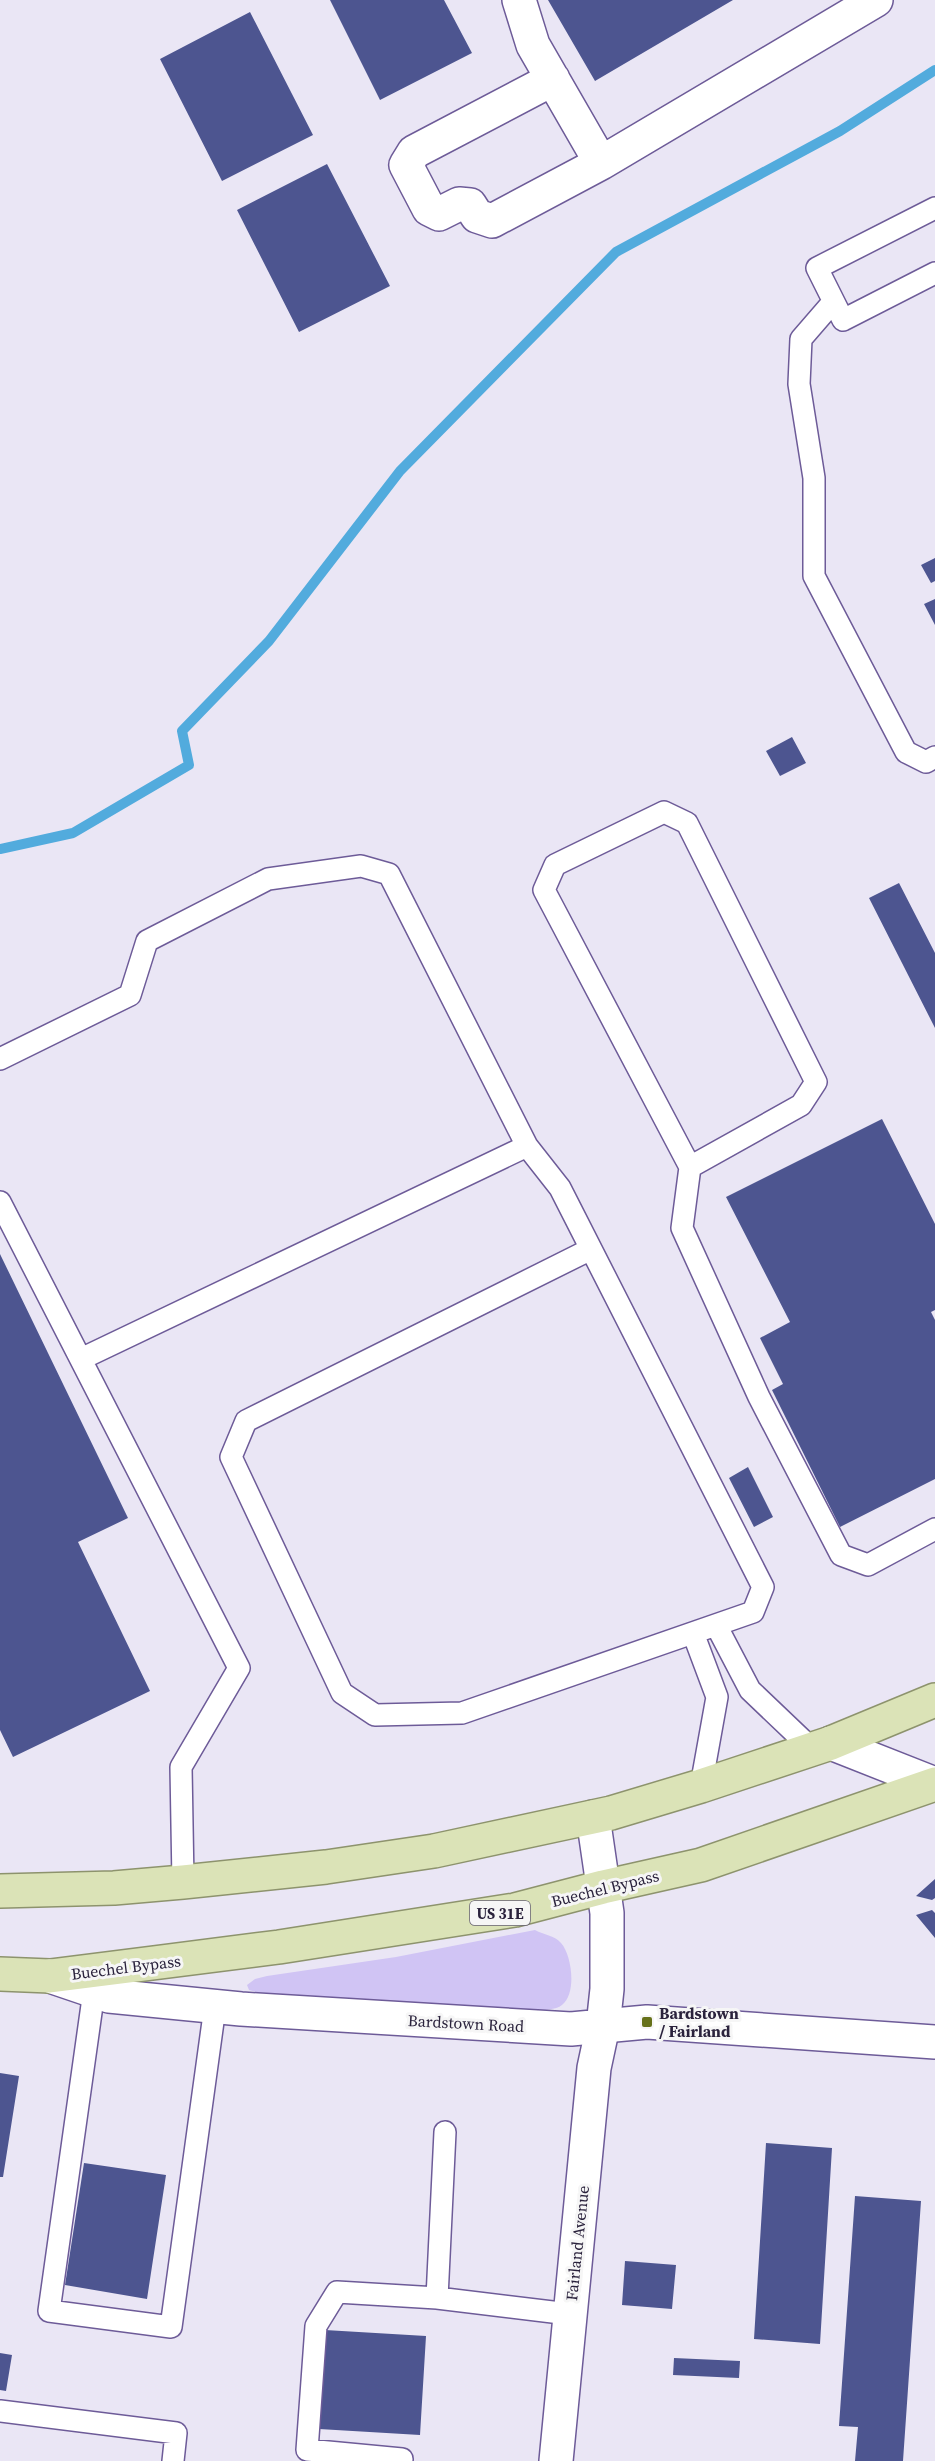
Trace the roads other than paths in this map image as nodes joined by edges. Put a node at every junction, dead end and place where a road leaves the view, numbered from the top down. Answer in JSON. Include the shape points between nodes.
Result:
{"nodes":[{"id":1,"x":519,"y":0,"type":"edge"},
{"id":2,"x":876,"y":0,"type":"edge"},
{"id":3,"x":553,"y":78,"type":"junction"},
{"id":4,"x":601,"y":163,"type":"junction"},
{"id":5,"x":935,"y":208,"type":"edge"},
{"id":6,"x":935,"y":273,"type":"edge"},
{"id":7,"x":833,"y":302,"type":"junction"},
{"id":8,"x":935,"y":757,"type":"edge"},
{"id":9,"x":0,"y":1059,"type":"edge"},
{"id":10,"x":527,"y":1146,"type":"junction"},
{"id":11,"x":690,"y":1167,"type":"junction"},
{"id":12,"x":0,"y":1202,"type":"edge"},
{"id":13,"x":591,"y":1249,"type":"junction"},
{"id":14,"x":81,"y":1359,"type":"junction"},
{"id":15,"x":935,"y":1529,"type":"edge"},
{"id":16,"x":716,"y":1625,"type":"junction"},
{"id":17,"x":693,"y":1633,"type":"junction"},
{"id":18,"x":935,"y":1700,"type":"edge"},
{"id":19,"x":822,"y":1747,"type":"junction"},
{"id":20,"x":935,"y":1784,"type":"edge"},
{"id":21,"x":701,"y":1786,"type":"junction"},
{"id":22,"x":593,"y":1817,"type":"junction"},
{"id":23,"x":183,"y":1882,"type":"junction"},
{"id":24,"x":603,"y":1887,"type":"junction"},
{"id":25,"x":0,"y":1892,"type":"edge"},
{"id":26,"x":0,"y":1974,"type":"edge"},
{"id":27,"x":50,"y":1976,"type":"junction"},
{"id":28,"x":94,"y":1991,"type":"junction"},
{"id":29,"x":215,"y":2007,"type":"junction"},
{"id":30,"x":603,"y":2026,"type":"junction"},
{"id":31,"x":935,"y":2042,"type":"edge"},
{"id":32,"x":445,"y":2132,"type":"dead end"},
{"id":33,"x":437,"y":2298,"type":"junction"},
{"id":34,"x":569,"y":2314,"type":"junction"},
{"id":35,"x":0,"y":2411,"type":"edge"},
{"id":36,"x":402,"y":2459,"type":"dead end"},
{"id":37,"x":173,"y":2461,"type":"edge"},
{"id":38,"x":556,"y":2461,"type":"edge"}],
"edges":[{"from":1,"to":3,"type":"street","via":[[533,45]]},
{"from":2,"to":4,"type":"street"},
{"from":3,"to":4,"type":"street"},
{"from":3,"to":4,"type":"street","via":[[414,152],[406,165],[429,209],[439,214],[459,204],[470,204],[477,216],[492,221]]},
{"from":5,"to":7,"type":"lane","via":[[817,268]]},
{"from":6,"to":7,"type":"lane","via":[[843,320]]},
{"from":7,"to":8,"type":"lane","via":[[801,339],[800,384],[814,478],[814,576],[906,752],[926,762]]},
{"from":9,"to":10,"type":"lane","via":[[130,995],[147,941],[268,879],[361,866],[389,874]]},
{"from":10,"to":13,"type":"lane","via":[[560,1188]]},
{"from":10,"to":14,"type":"lane"},
{"from":11,"to":11,"type":"lane","via":[[544,890],[555,865],[664,813],[687,823],[816,1082],[801,1105]]},
{"from":11,"to":15,"type":"lane","via":[[682,1228],[759,1397],[841,1556],[868,1565]]},
{"from":12,"to":14,"type":"lane"},
{"from":13,"to":16,"type":"lane","via":[[763,1587],[753,1612]]},
{"from":13,"to":17,"type":"lane","via":[[246,1421],[231,1457],[342,1693],[375,1715],[462,1713]]},
{"from":14,"to":23,"type":"lane","via":[[239,1668],[181,1767]]},
{"from":16,"to":17,"type":"lane"},
{"from":16,"to":19,"type":"lane","via":[[750,1689]]},
{"from":17,"to":21,"type":"lane","via":[[717,1697]]},
{"from":18,"to":19,"type":"main road"},
{"from":19,"to":20,"type":"street"},
{"from":19,"to":21,"type":"main road"},
{"from":20,"to":24,"type":"main road","name":"Buechel Bypass","number":"US 31E","via":[[701,1865]]},
{"from":21,"to":22,"type":"main road"},
{"from":22,"to":23,"type":"main road","via":[[434,1851]]},
{"from":22,"to":24,"type":"street","name":"Fairland Avenue"},
{"from":23,"to":25,"type":"main road"},
{"from":24,"to":27,"type":"main road","name":"Buechel Bypass","number":"US 31E","via":[[515,1910],[395,1930]]},
{"from":24,"to":30,"type":"street","name":"Fairland Avenue","via":[[607,1989]]},
{"from":26,"to":27,"type":"main road","name":"Bardstown Road","number":"US 31E"},
{"from":27,"to":28,"type":"street","name":"Bardstown Road"},
{"from":28,"to":29,"type":"street","name":"Bardstown Road"},
{"from":28,"to":29,"type":"lane","via":[[49,2312],[171,2327]]},
{"from":29,"to":30,"type":"street","name":"Bardstown Road","via":[[571,2029]]},
{"from":30,"to":31,"type":"street","name":"Bardstown Road","via":[[647,2022]]},
{"from":30,"to":34,"type":"street","name":"Fairland Avenue","via":[[594,2068]]},
{"from":32,"to":33,"type":"lane"},
{"from":33,"to":34,"type":"lane"},
{"from":33,"to":36,"type":"lane","via":[[337,2292],[316,2326],[307,2450]]},
{"from":34,"to":38,"type":"street","name":"Fairland Avenue"},
{"from":35,"to":37,"type":"lane","via":[[176,2433]]}]}
